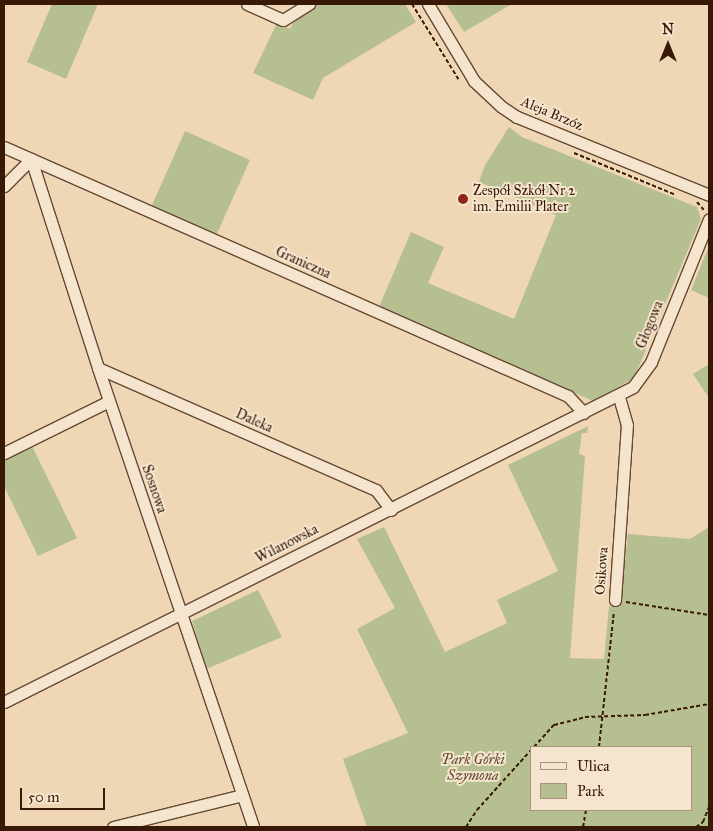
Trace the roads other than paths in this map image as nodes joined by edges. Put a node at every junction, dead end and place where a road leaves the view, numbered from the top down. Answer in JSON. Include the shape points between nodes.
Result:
{"nodes":[{"id":1,"x":247,"y":4,"type":"edge"},
{"id":2,"x":308,"y":4,"type":"edge"},
{"id":3,"x":428,"y":4,"type":"edge"},
{"id":4,"x":4,"y":147,"type":"edge"},
{"id":5,"x":31,"y":159,"type":"junction"},
{"id":6,"x":4,"y":186,"type":"edge"},
{"id":7,"x":709,"y":195,"type":"edge"},
{"id":8,"x":709,"y":219,"type":"edge"},
{"id":9,"x":98,"y":368,"type":"junction"},
{"id":10,"x":618,"y":397,"type":"junction"},
{"id":11,"x":109,"y":401,"type":"junction"},
{"id":12,"x":584,"y":413,"type":"junction"},
{"id":13,"x":4,"y":453,"type":"edge"},
{"id":14,"x":391,"y":510,"type":"junction"},
{"id":15,"x":615,"y":600,"type":"road end"},
{"id":16,"x":181,"y":615,"type":"junction"},
{"id":17,"x":4,"y":702,"type":"edge"},
{"id":18,"x":242,"y":795,"type":"junction"},
{"id":19,"x":113,"y":827,"type":"edge"},
{"id":20,"x":253,"y":827,"type":"edge"}],
"edges":[{"from":1,"to":2,"type":"street","via":[[283,20]]},
{"from":3,"to":7,"type":"street","name":"Aleja Brzóz","via":[[474,81],[502,107],[518,117]]},
{"from":4,"to":5,"type":"street","name":"Graniczna"},
{"from":5,"to":6,"type":"street"},
{"from":5,"to":9,"type":"street","name":"Sosnowa"},
{"from":5,"to":12,"type":"street","name":"Graniczna","via":[[568,396]]},
{"from":8,"to":10,"type":"street","name":"Głogowa","via":[[651,362],[640,380]]},
{"from":9,"to":11,"type":"street","name":"Sosnowa"},
{"from":9,"to":14,"type":"street","name":"Daleka","via":[[376,490]]},
{"from":10,"to":12,"type":"street","name":"Głogowa"},
{"from":10,"to":15,"type":"street","name":"Osikowa","via":[[627,425]]},
{"from":11,"to":13,"type":"street"},
{"from":11,"to":16,"type":"street","name":"Sosnowa"},
{"from":12,"to":14,"type":"street","name":"Wilanowska"},
{"from":14,"to":16,"type":"street","name":"Wilanowska"},
{"from":16,"to":17,"type":"street","name":"Wilanowska"},
{"from":16,"to":18,"type":"street","name":"Sosnowa"},
{"from":18,"to":19,"type":"street"},
{"from":18,"to":20,"type":"street","name":"Sosnowa"}]}
